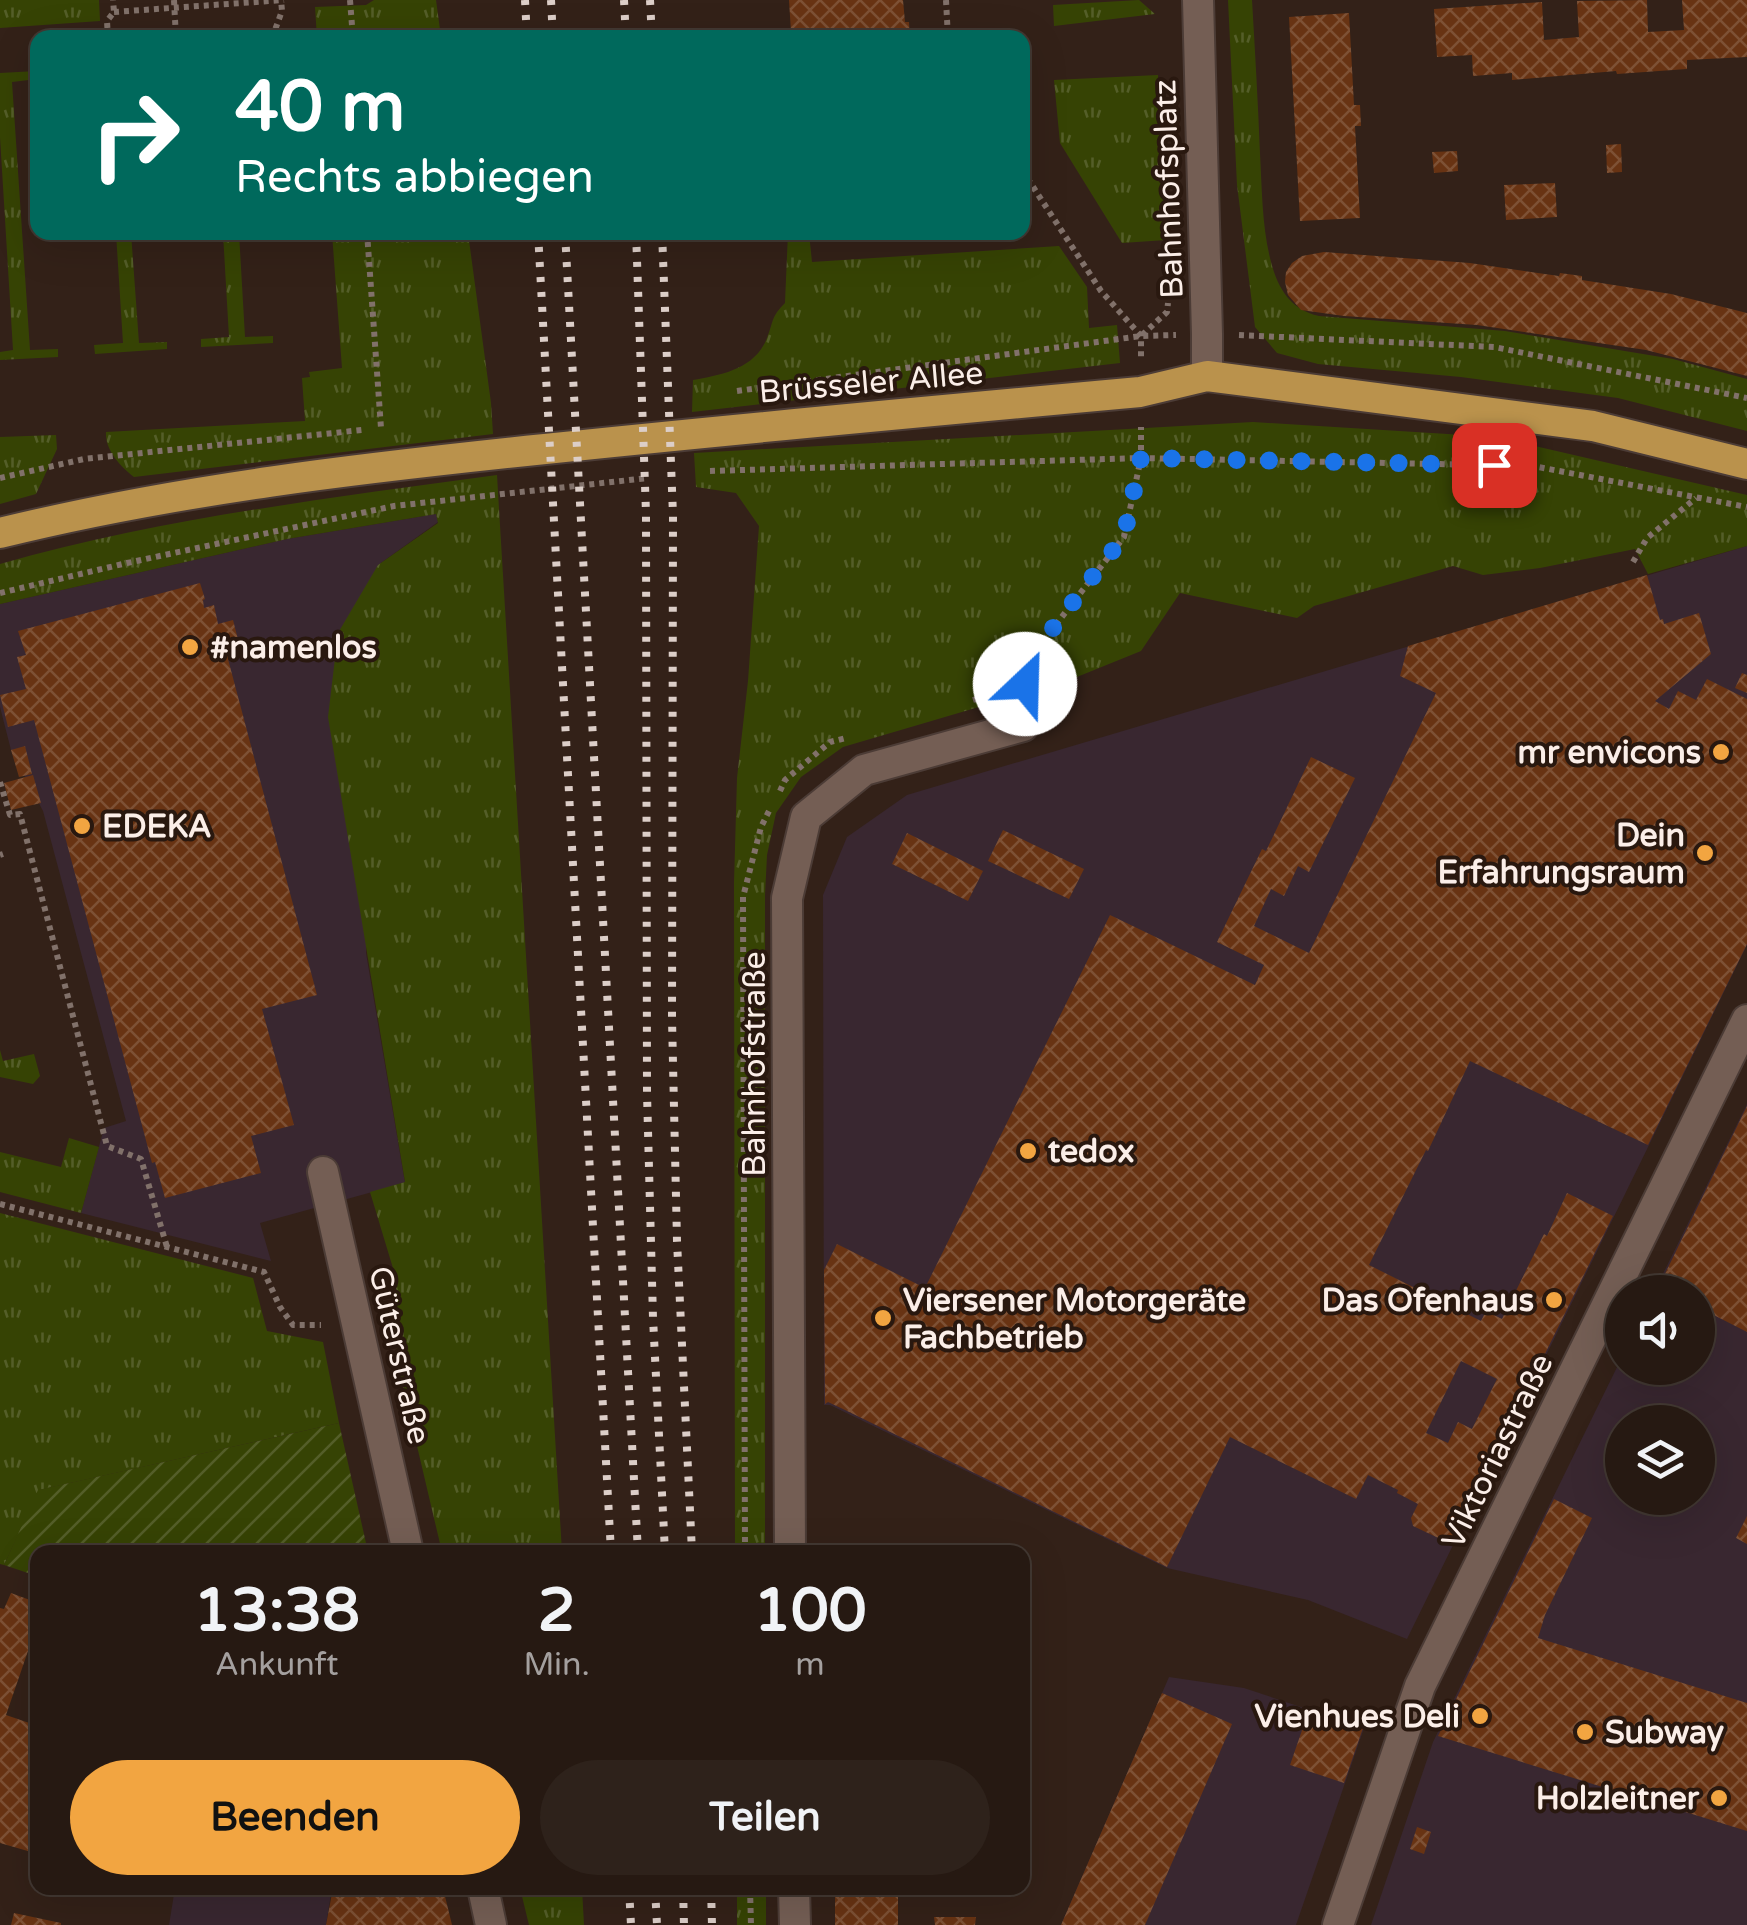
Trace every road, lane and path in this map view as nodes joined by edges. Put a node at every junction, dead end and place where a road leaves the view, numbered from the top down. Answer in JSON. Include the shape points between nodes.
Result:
{"nodes":[{"id":1,"x":113,"y":0,"type":"edge"},
{"id":2,"x":282,"y":0,"type":"edge"},
{"id":3,"x":350,"y":0,"type":"edge"},
{"id":4,"x":946,"y":0,"type":"edge"},
{"id":5,"x":1198,"y":0,"type":"edge"},
{"id":6,"x":174,"y":4,"type":"edge"},
{"id":7,"x":114,"y":12,"type":"junction"},
{"id":8,"x":108,"y":30,"type":"edge"},
{"id":9,"x":176,"y":30,"type":"edge"},
{"id":10,"x":275,"y":30,"type":"edge"},
{"id":11,"x":352,"y":30,"type":"edge"},
{"id":12,"x":948,"y":30,"type":"edge"},
{"id":13,"x":1030,"y":182,"type":"edge"},
{"id":14,"x":368,"y":240,"type":"edge"},
{"id":15,"x":1208,"y":334,"type":"junction"},
{"id":16,"x":1206,"y":376,"type":"junction"},
{"id":17,"x":722,"y":393,"type":"dead end"},
{"id":18,"x":1747,"y":398,"type":"edge"},
{"id":19,"x":381,"y":428,"type":"dead end"},
{"id":20,"x":361,"y":430,"type":"dead end"},
{"id":21,"x":1141,"y":458,"type":"junction"},
{"id":22,"x":1747,"y":464,"type":"edge"},
{"id":23,"x":704,"y":471,"type":"dead end"},
{"id":24,"x":665,"y":476,"type":"dead end"},
{"id":25,"x":0,"y":478,"type":"edge"},
{"id":26,"x":1697,"y":498,"type":"junction"},
{"id":27,"x":1747,"y":507,"type":"edge"},
{"id":28,"x":0,"y":533,"type":"edge"},
{"id":29,"x":1633,"y":562,"type":"dead end"},
{"id":30,"x":0,"y":593,"type":"edge"},
{"id":31,"x":1022,"y":726,"type":"joint"},
{"id":32,"x":0,"y":782,"type":"edge"},
{"id":33,"x":1747,"y":1020,"type":"edge"},
{"id":34,"x":323,"y":1172,"type":"dead end"},
{"id":35,"x":0,"y":1204,"type":"edge"},
{"id":36,"x":167,"y":1247,"type":"junction"},
{"id":37,"x":358,"y":1326,"type":"junction"},
{"id":38,"x":406,"y":1545,"type":"edge"},
{"id":39,"x":790,"y":1545,"type":"edge"},
{"id":40,"x":485,"y":1895,"type":"edge"},
{"id":41,"x":750,"y":1895,"type":"edge"},
{"id":42,"x":794,"y":1895,"type":"edge"},
{"id":43,"x":491,"y":1925,"type":"edge"},
{"id":44,"x":751,"y":1925,"type":"edge"},
{"id":45,"x":795,"y":1925,"type":"edge"},
{"id":46,"x":1338,"y":1925,"type":"edge"}],
"edges":[{"from":1,"to":7,"type":"path"},
{"from":2,"to":6,"type":"path"},
{"from":2,"to":10,"type":"path"},
{"from":3,"to":11,"type":"path"},
{"from":4,"to":12,"type":"path"},
{"from":5,"to":15,"type":"street","name":"Bahnhofsplatz"},
{"from":6,"to":7,"type":"path"},
{"from":6,"to":9,"type":"path"},
{"from":7,"to":8,"type":"path"},
{"from":13,"to":17,"type":"path","via":[[1101,291],[1141,336]]},
{"from":14,"to":19,"type":"path"},
{"from":15,"to":16,"type":"street","name":"Bahnhofsplatz"},
{"from":15,"to":18,"type":"path","via":[[1494,347]]},
{"from":16,"to":22,"type":"main road","name":"Brüsseler Allee","via":[[1593,426]]},
{"from":16,"to":28,"type":"main road","name":"Brüsseler Allee","via":[[1140,392],[388,466],[177,496]]},
{"from":20,"to":25,"type":"path","via":[[84,459]]},
{"from":21,"to":23,"type":"path"},
{"from":21,"to":26,"type":"path","via":[[1534,466]]},
{"from":21,"to":31,"type":"path","via":[[1124,536],[1025,669]]},
{"from":24,"to":30,"type":"path","via":[[394,506]]},
{"from":26,"to":27,"type":"path"},
{"from":26,"to":29,"type":"path","via":[[1648,538]]},
{"from":31,"to":39,"type":"street","name":"Bahnhofstraße","via":[[864,770],[806,817],[788,898]]},
{"from":32,"to":36,"type":"path","via":[[10,815],[20,814],[107,1146],[141,1159]]},
{"from":33,"to":46,"type":"street","name":"Viktoriastraße","via":[[1420,1686]]},
{"from":34,"to":37,"type":"street","name":"Güterstraße"},
{"from":35,"to":36,"type":"path"},
{"from":36,"to":37,"type":"path","via":[[264,1272],[293,1325]]},
{"from":37,"to":38,"type":"street","name":"Güterstraße"},
{"from":40,"to":43,"type":"street"},
{"from":41,"to":44,"type":"path"},
{"from":42,"to":45,"type":"street"}]}
